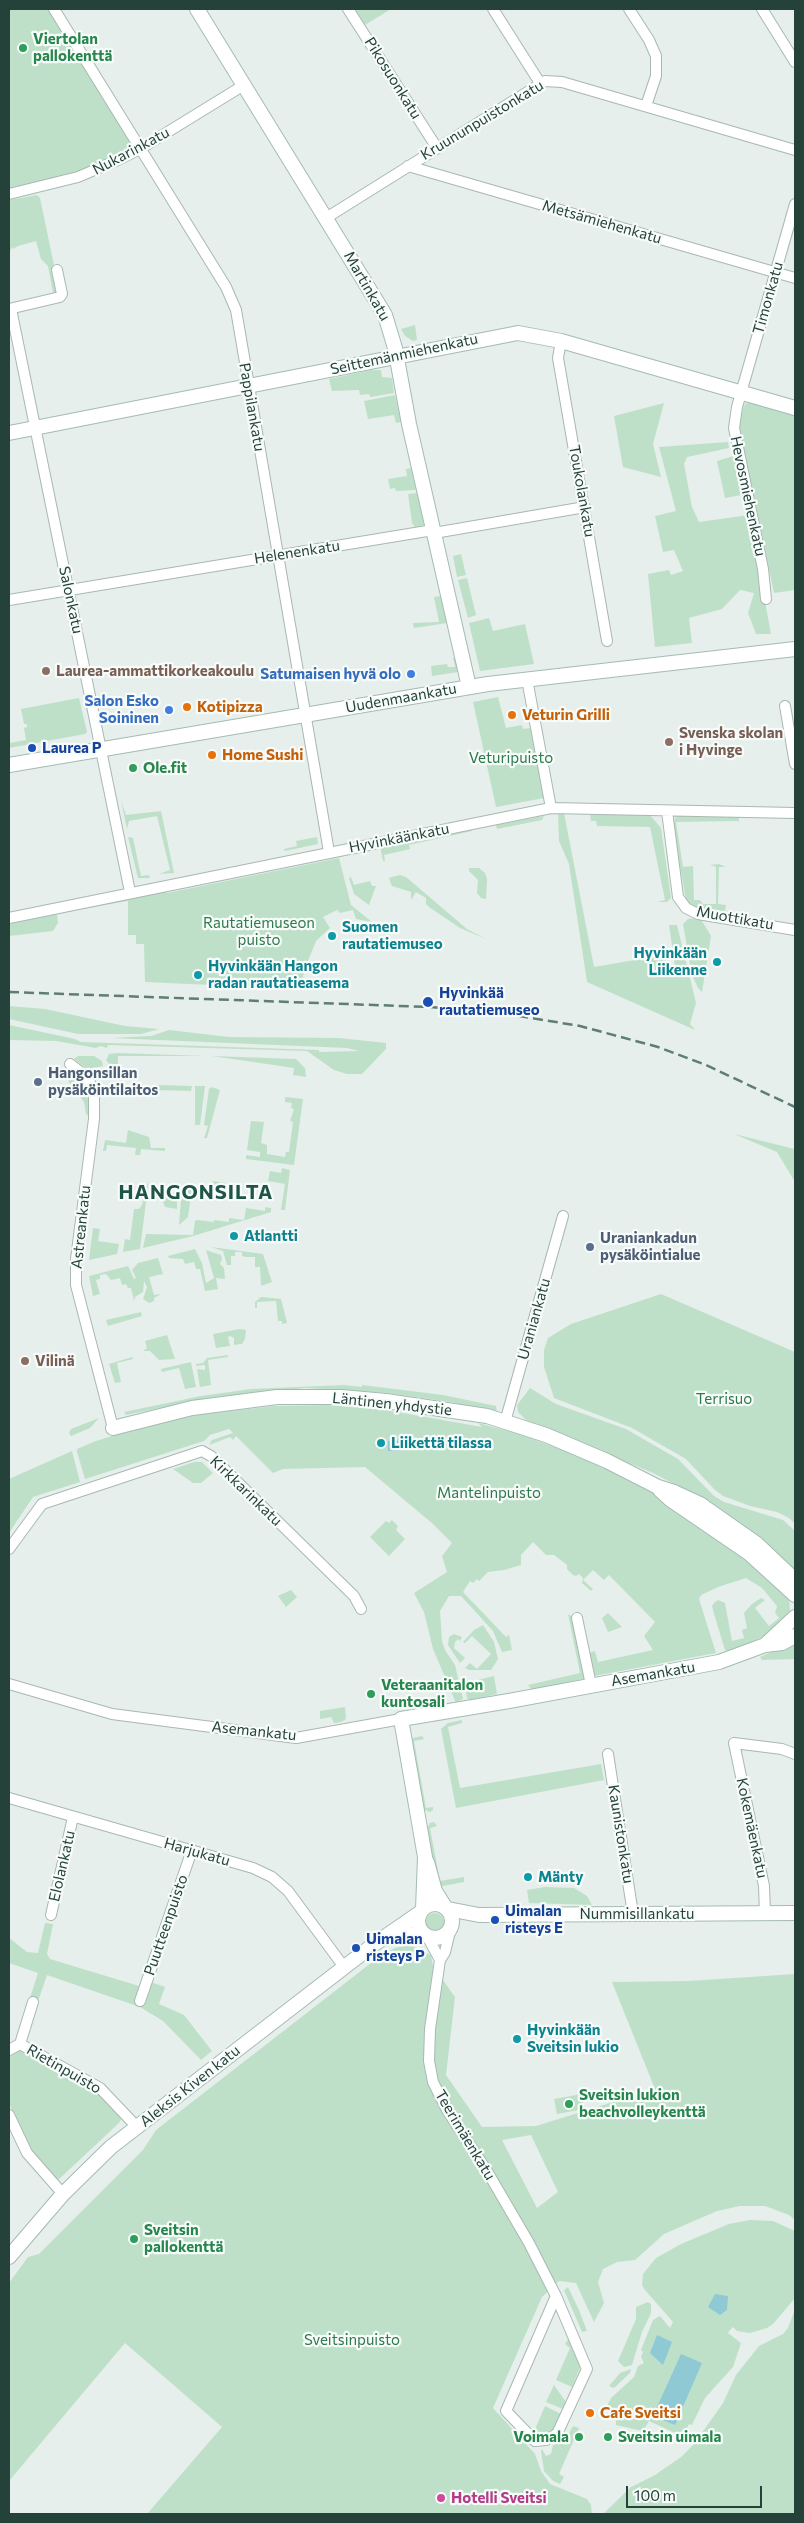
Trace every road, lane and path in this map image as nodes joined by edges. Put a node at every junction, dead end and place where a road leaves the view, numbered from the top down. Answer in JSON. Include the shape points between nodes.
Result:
{"nodes":[{"id":1,"x":54,"y":9,"type":"edge"},
{"id":2,"x":197,"y":9,"type":"edge"},
{"id":3,"x":348,"y":9,"type":"edge"},
{"id":4,"x":494,"y":9,"type":"edge"},
{"id":5,"x":629,"y":9,"type":"edge"},
{"id":6,"x":762,"y":9,"type":"edge"},
{"id":7,"x":795,"y":62,"type":"edge"},
{"id":8,"x":540,"y":83,"type":"junction"},
{"id":9,"x":244,"y":85,"type":"junction"},
{"id":10,"x":646,"y":106,"type":"junction"},
{"id":11,"x":436,"y":148,"type":"junction"},
{"id":12,"x":140,"y":149,"type":"junction"},
{"id":13,"x":795,"y":150,"type":"edge"},
{"id":14,"x":408,"y":166,"type":"junction"},
{"id":15,"x":9,"y":194,"type":"edge"},
{"id":16,"x":795,"y":204,"type":"edge"},
{"id":17,"x":326,"y":218,"type":"junction"},
{"id":18,"x":57,"y":270,"type":"dead end"},
{"id":19,"x":775,"y":272,"type":"junction"},
{"id":20,"x":795,"y":278,"type":"edge"},
{"id":21,"x":10,"y":309,"type":"edge"},
{"id":22,"x":561,"y":341,"type":"junction"},
{"id":23,"x":396,"y":356,"type":"junction"},
{"id":24,"x":249,"y":386,"type":"junction"},
{"id":25,"x":741,"y":393,"type":"junction"},
{"id":26,"x":795,"y":408,"type":"edge"},
{"id":27,"x":34,"y":428,"type":"junction"},
{"id":28,"x":9,"y":433,"type":"edge"},
{"id":29,"x":585,"y":507,"type":"junction"},
{"id":30,"x":434,"y":531,"type":"junction"},
{"id":31,"x":277,"y":555,"type":"junction"},
{"id":32,"x":69,"y":590,"type":"junction"},
{"id":33,"x":766,"y":599,"type":"dead end"},
{"id":34,"x":9,"y":600,"type":"edge"},
{"id":35,"x":607,"y":641,"type":"dead end"},
{"id":36,"x":795,"y":649,"type":"edge"},
{"id":37,"x":527,"y":679,"type":"junction"},
{"id":38,"x":469,"y":687,"type":"junction"},
{"id":39,"x":785,"y":706,"type":"dead end"},
{"id":40,"x":305,"y":714,"type":"junction"},
{"id":41,"x":102,"y":749,"type":"junction"},
{"id":42,"x":9,"y":764,"type":"edge"},
{"id":43,"x":795,"y":764,"type":"edge"},
{"id":44,"x":551,"y":808,"type":"junction"},
{"id":45,"x":667,"y":811,"type":"junction"},
{"id":46,"x":795,"y":813,"type":"edge"},
{"id":47,"x":329,"y":852,"type":"junction"},
{"id":48,"x":130,"y":892,"type":"junction"},
{"id":49,"x":9,"y":918,"type":"edge"},
{"id":50,"x":795,"y":930,"type":"edge"},
{"id":51,"x":70,"y":1064,"type":"dead end"},
{"id":52,"x":563,"y":1216,"type":"dead end"},
{"id":53,"x":505,"y":1422,"type":"junction"},
{"id":54,"x":113,"y":1428,"type":"joint"},
{"id":55,"x":658,"y":1487,"type":"junction"},
{"id":56,"x":9,"y":1549,"type":"edge"},
{"id":57,"x":795,"y":1580,"type":"edge"},
{"id":58,"x":795,"y":1595,"type":"edge"},
{"id":59,"x":361,"y":1609,"type":"dead end"},
{"id":60,"x":795,"y":1617,"type":"edge"},
{"id":61,"x":577,"y":1618,"type":"dead end"},
{"id":62,"x":795,"y":1636,"type":"edge"},
{"id":63,"x":765,"y":1645,"type":"junction"},
{"id":64,"x":9,"y":1684,"type":"edge"},
{"id":65,"x":591,"y":1685,"type":"junction"},
{"id":66,"x":401,"y":1719,"type":"junction"},
{"id":67,"x":608,"y":1754,"type":"dead end"},
{"id":68,"x":795,"y":1754,"type":"edge"},
{"id":69,"x":9,"y":1798,"type":"edge"},
{"id":70,"x":73,"y":1816,"type":"junction"},
{"id":71,"x":192,"y":1850,"type":"junction"},
{"id":72,"x":425,"y":1857,"type":"junction"},
{"id":73,"x":446,"y":1908,"type":"junction"},
{"id":74,"x":422,"y":1910,"type":"junction"},
{"id":75,"x":795,"y":1913,"type":"edge"},
{"id":76,"x":633,"y":1914,"type":"junction"},
{"id":77,"x":765,"y":1914,"type":"junction"},
{"id":78,"x":51,"y":1915,"type":"dead end"},
{"id":79,"x":479,"y":1915,"type":"junction"},
{"id":80,"x":450,"y":1929,"type":"junction"},
{"id":81,"x":389,"y":1935,"type":"junction"},
{"id":82,"x":425,"y":1935,"type":"junction"},
{"id":83,"x":440,"y":1960,"type":"junction"},
{"id":84,"x":344,"y":1967,"type":"junction"},
{"id":85,"x":140,"y":2001,"type":"dead end"},
{"id":86,"x":33,"y":2002,"type":"dead end"},
{"id":87,"x":20,"y":2044,"type":"junction"},
{"id":88,"x":9,"y":2050,"type":"edge"},
{"id":89,"x":9,"y":2115,"type":"edge"},
{"id":90,"x":137,"y":2126,"type":"junction"},
{"id":91,"x":63,"y":2194,"type":"junction"},
{"id":92,"x":9,"y":2257,"type":"edge"},
{"id":93,"x":556,"y":2296,"type":"junction"}],
"edges":[{"from":1,"to":12,"type":"street","name":"Pappilankatu"},
{"from":2,"to":9,"type":"street","name":"Martinkatu"},
{"from":3,"to":11,"type":"street","name":"Pikosuonkatu"},
{"from":4,"to":8,"type":"street"},
{"from":5,"to":10,"type":"street","via":[[656,56],[656,76]]},
{"from":6,"to":7,"type":"street"},
{"from":8,"to":10,"type":"street","name":"Kruununpuistonkatu","via":[[562,82]]},
{"from":8,"to":11,"type":"street","name":"Kruununpuistonkatu"},
{"from":9,"to":12,"type":"street","name":"Nukarinkatu"},
{"from":9,"to":17,"type":"street","name":"Martinkatu"},
{"from":10,"to":13,"type":"street","name":"Kruununpuistonkatu"},
{"from":11,"to":14,"type":"street","name":"Kruununpuistonkatu"},
{"from":12,"to":15,"type":"street","name":"Nukarinkatu","via":[[78,177]]},
{"from":12,"to":24,"type":"street","name":"Pappilankatu","via":[[232,300]]},
{"from":14,"to":17,"type":"street","name":"Kruununpuistonkatu"},
{"from":14,"to":19,"type":"street","name":"Metsämiehenkatu"},
{"from":16,"to":19,"type":"street","name":"Timonkatu"},
{"from":17,"to":23,"type":"street","name":"Martinkatu","via":[[381,305],[391,330]]},
{"from":18,"to":21,"type":"street","via":[[60,297]]},
{"from":19,"to":20,"type":"street","name":"Metsämiehenkatu"},
{"from":19,"to":25,"type":"street","name":"Timonkatu"},
{"from":21,"to":27,"type":"street","name":"Salonkatu"},
{"from":22,"to":23,"type":"street","name":"Seittemänmiehenkatu","via":[[518,332]]},
{"from":22,"to":25,"type":"street","name":"Seittemänmiehenkatu"},
{"from":22,"to":29,"type":"street","name":"Toukolankatu","via":[[558,358]]},
{"from":23,"to":24,"type":"street","name":"Seittemänmiehenkatu"},
{"from":23,"to":30,"type":"street","name":"Martinkatu"},
{"from":24,"to":27,"type":"street","name":"Seittemänmiehenkatu"},
{"from":24,"to":31,"type":"street","name":"Pappilankatu"},
{"from":25,"to":26,"type":"street","name":"Seittemänmiehenkatu"},
{"from":25,"to":33,"type":"street","name":"Hevosmiehenkatu","via":[[734,428],[763,569]]},
{"from":27,"to":28,"type":"street","name":"Seittemänmiehenkatu"},
{"from":27,"to":32,"type":"street","name":"Salonkatu"},
{"from":29,"to":30,"type":"street","name":"Helenenkatu"},
{"from":29,"to":35,"type":"street","name":"Toukolankatu"},
{"from":30,"to":31,"type":"street","name":"Helenenkatu"},
{"from":30,"to":38,"type":"street","name":"Martinkatu"},
{"from":31,"to":32,"type":"street","name":"Helenenkatu"},
{"from":31,"to":40,"type":"street","name":"Pappilankatu"},
{"from":32,"to":34,"type":"street","name":"Helenenkatu"},
{"from":32,"to":41,"type":"street","name":"Salonkatu"},
{"from":36,"to":37,"type":"street","name":"Uudenmaankatu"},
{"from":37,"to":38,"type":"street","name":"Uudenmaankatu"},
{"from":37,"to":44,"type":"street"},
{"from":38,"to":40,"type":"street","name":"Uudenmaankatu"},
{"from":39,"to":43,"type":"street"},
{"from":40,"to":41,"type":"street","name":"Uudenmaankatu"},
{"from":40,"to":47,"type":"street","name":"Pappilankatu"},
{"from":41,"to":42,"type":"street","name":"Uudenmaankatu"},
{"from":41,"to":48,"type":"street","name":"Salonkatu"},
{"from":44,"to":45,"type":"street","name":"Hyvinkäänkatu"},
{"from":44,"to":47,"type":"street","name":"Hyvinkäänkatu"},
{"from":45,"to":46,"type":"street","name":"Hyvinkäänkatu"},
{"from":45,"to":50,"type":"street","name":"Muottikatu","via":[[678,897],[686,908],[706,915]]},
{"from":47,"to":48,"type":"street","name":"Hyvinkäänkatu"},
{"from":48,"to":49,"type":"street","name":"Hyvinkäänkatu"},
{"from":51,"to":54,"type":"street","name":"Astreankatu","via":[[87,1077],[94,1090],[94,1119],[76,1259],[76,1285]]},
{"from":52,"to":53,"type":"street","name":"Uraniankatu"},
{"from":53,"to":54,"type":"street","name":"Läntinen yhdystie","via":[[454,1410],[386,1401],[302,1396],[217,1404]]},
{"from":53,"to":55,"type":"street","name":"Läntinen yhdystie","via":[[546,1434]]},
{"from":55,"to":57,"type":"street","name":"Läntinen yhdystie","via":[[700,1504],[757,1544]]},
{"from":55,"to":58,"type":"street","name":"Läntinen yhdystie","via":[[671,1500],[750,1554]]},
{"from":56,"to":59,"type":"street","name":"Kirkkarinkatu","via":[[42,1504],[202,1451],[211,1456],[354,1596]]},
{"from":60,"to":63,"type":"street","name":"Asemankatu"},
{"from":61,"to":65,"type":"street"},
{"from":62,"to":63,"type":"street","name":"Asemankatu","via":[[782,1643]]},
{"from":63,"to":65,"type":"street","name":"Asemankatu","via":[[719,1662]]},
{"from":64,"to":66,"type":"street","name":"Asemankatu","via":[[112,1714],[296,1738]]},
{"from":65,"to":66,"type":"street","name":"Asemankatu"},
{"from":66,"to":72,"type":"street"},
{"from":67,"to":76,"type":"street","name":"Kaunistonkatu"},
{"from":68,"to":77,"type":"street","name":"Kokemäenkatu","via":[[782,1748],[734,1743],[764,1886]]},
{"from":69,"to":70,"type":"street","name":"Harjukatu"},
{"from":70,"to":71,"type":"street","name":"Harjukatu"},
{"from":70,"to":78,"type":"street","name":"Elolankatu"},
{"from":71,"to":84,"type":"street","name":"Harjukatu","via":[[272,1877],[288,1891]]},
{"from":71,"to":85,"type":"street","name":"Puutteenpuisto"},
{"from":72,"to":73,"type":"street","via":[[437,1896]]},
{"from":72,"to":74,"type":"street"},
{"from":73,"to":74,"type":"street","via":[[434,1904]]},
{"from":73,"to":79,"type":"street","name":"Nummisillankatu"},
{"from":73,"to":80,"type":"street","via":[[452,1918]]},
{"from":74,"to":81,"type":"street","name":"Aleksis Kiven katu"},
{"from":74,"to":82,"type":"street","via":[[419,1926]]},
{"from":75,"to":77,"type":"street","name":"Nummisillankatu"},
{"from":76,"to":77,"type":"street","name":"Nummisillankatu"},
{"from":76,"to":79,"type":"street","name":"Nummisillankatu"},
{"from":79,"to":80,"type":"street","name":"Nummisillankatu"},
{"from":80,"to":82,"type":"street","via":[[437,1938]]},
{"from":80,"to":83,"type":"street","name":"Teerimäenkatu"},
{"from":81,"to":82,"type":"street","name":"Aleksis Kiven katu"},
{"from":81,"to":84,"type":"street","name":"Aleksis Kiven katu","via":[[372,1944]]},
{"from":82,"to":83,"type":"street"},
{"from":83,"to":93,"type":"street","name":"Teerimäenkatu","via":[[429,2046],[433,2082],[447,2110],[488,2172]]},
{"from":84,"to":90,"type":"street","name":"Aleksis Kiven katu"},
{"from":86,"to":87,"type":"street"},
{"from":87,"to":88,"type":"street","name":"Rietinpuisto"},
{"from":87,"to":90,"type":"street","name":"Rietinpuisto","via":[[100,2088]]},
{"from":89,"to":91,"type":"street","via":[[26,2153]]},
{"from":90,"to":91,"type":"street","name":"Aleksis Kiven katu"},
{"from":91,"to":92,"type":"street","name":"Aleksis Kiven katu"},
{"from":93,"to":93,"type":"street","name":"Teerimäenkatu","via":[[506,2411],[535,2441],[557,2434],[587,2369]]}]}
